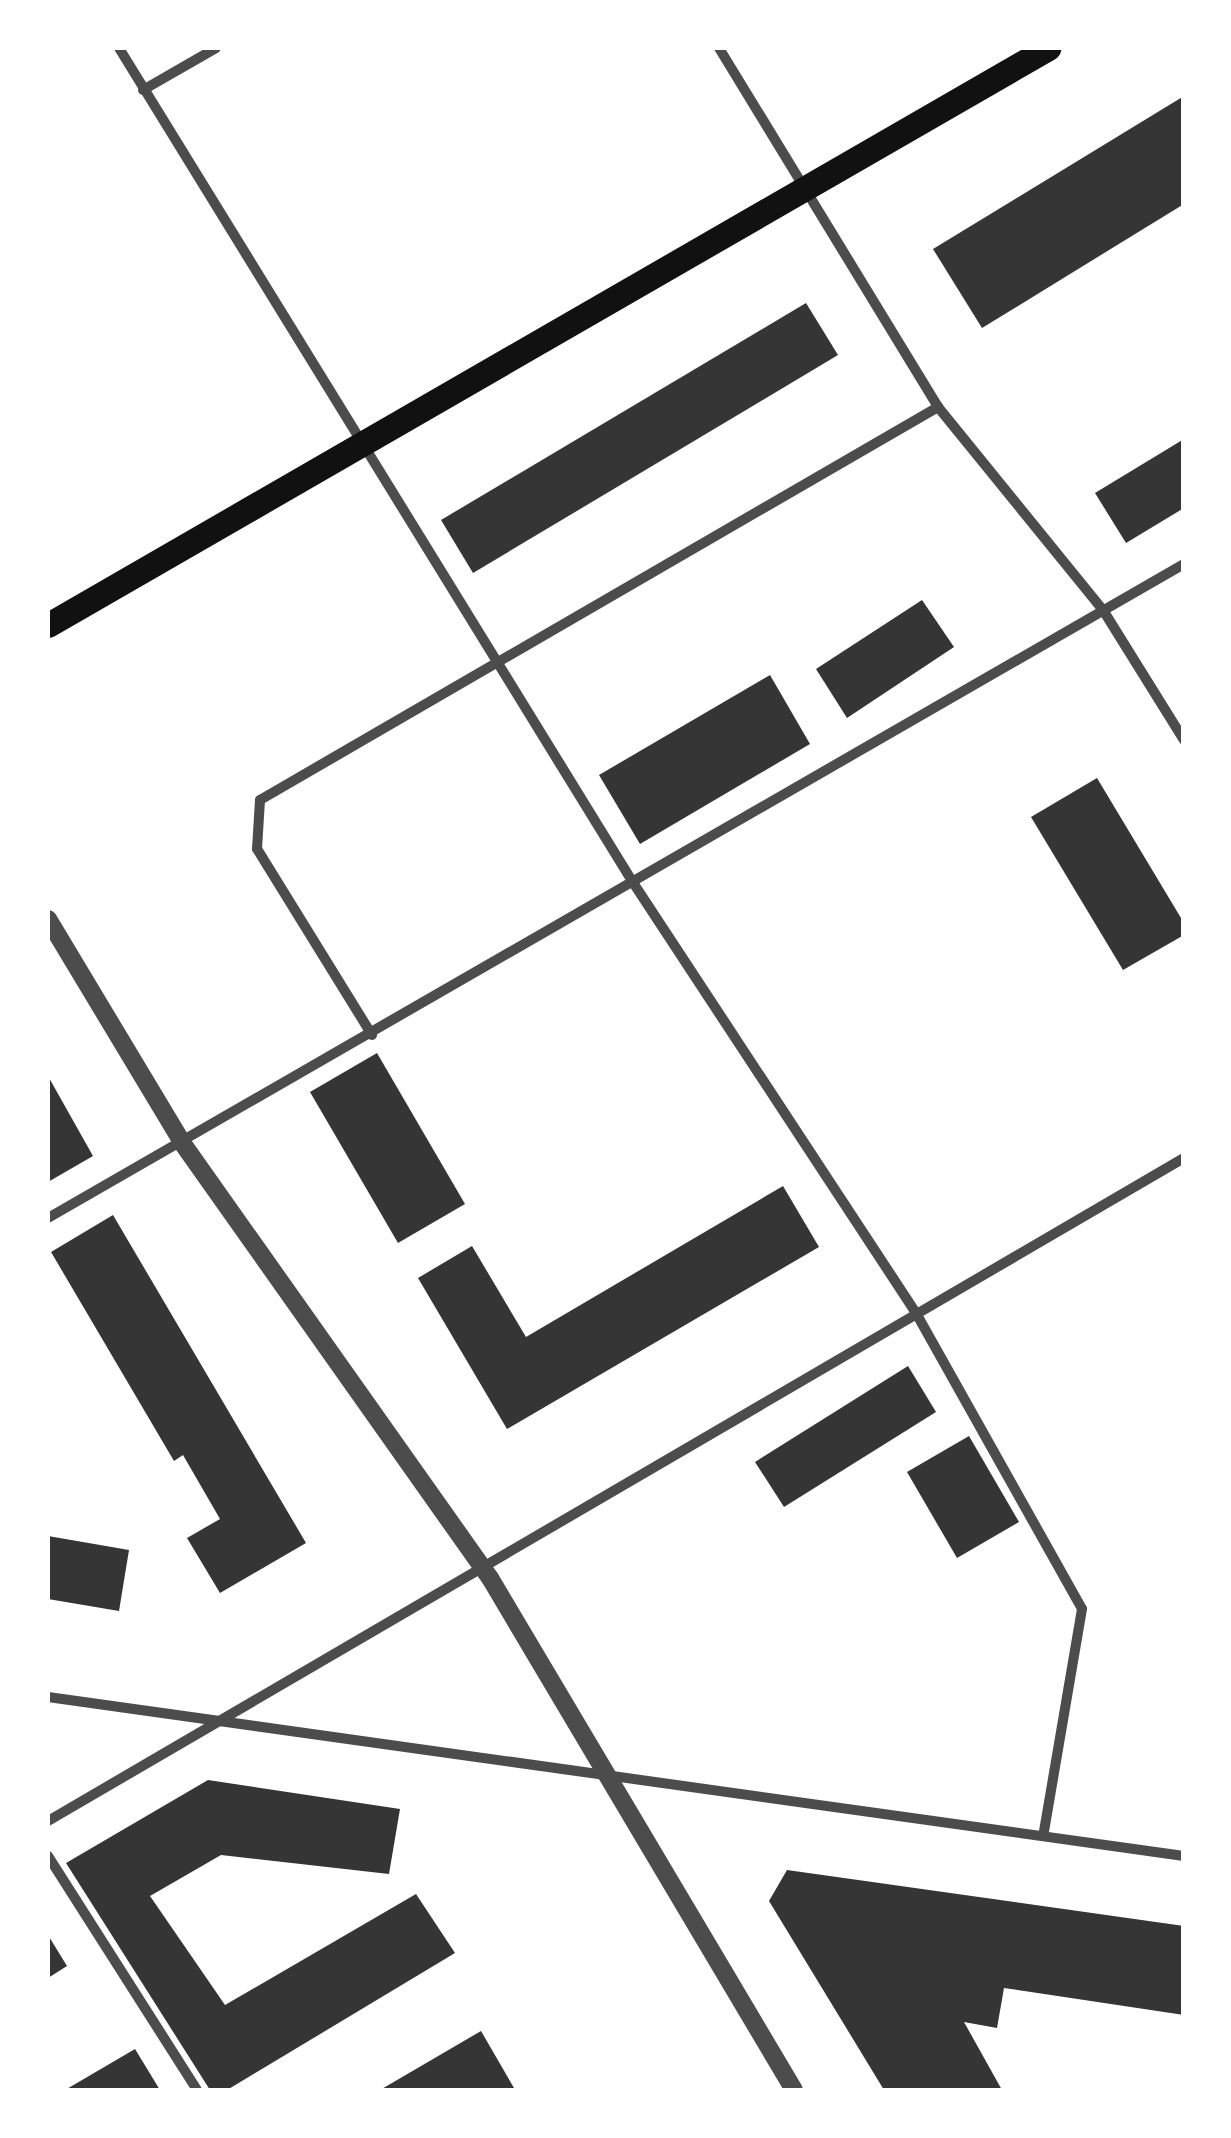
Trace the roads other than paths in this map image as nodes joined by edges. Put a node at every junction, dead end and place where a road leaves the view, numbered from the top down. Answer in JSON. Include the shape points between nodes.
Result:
{"nodes":[{"id":1,"x":119,"y":48,"type":"edge"},
{"id":2,"x":216,"y":48,"type":"edge"},
{"id":3,"x":719,"y":48,"type":"edge"},
{"id":4,"x":1048,"y":48,"type":"edge"},
{"id":5,"x":143,"y":90,"type":"junction"},
{"id":6,"x":805,"y":187,"type":"junction"},
{"id":7,"x":938,"y":406,"type":"junction"},
{"id":8,"x":362,"y":444,"type":"junction"},
{"id":9,"x":1184,"y":564,"type":"edge"},
{"id":10,"x":1103,"y":610,"type":"junction"},
{"id":11,"x":48,"y":624,"type":"edge"},
{"id":12,"x":497,"y":663,"type":"junction"},
{"id":13,"x":1184,"y":740,"type":"edge"},
{"id":14,"x":634,"y":884,"type":"junction"},
{"id":15,"x":48,"y":920,"type":"edge"},
{"id":16,"x":372,"y":1035,"type":"junction"},
{"id":17,"x":183,"y":1144,"type":"junction"},
{"id":18,"x":1184,"y":1158,"type":"edge"},
{"id":19,"x":48,"y":1218,"type":"edge"},
{"id":20,"x":916,"y":1313,"type":"junction"},
{"id":21,"x":481,"y":1565,"type":"junction"},
{"id":22,"x":48,"y":1697,"type":"edge"},
{"id":23,"x":208,"y":1720,"type":"junction"},
{"id":24,"x":613,"y":1774,"type":"junction"},
{"id":25,"x":48,"y":1821,"type":"edge"},
{"id":26,"x":1043,"y":1836,"type":"junction"},
{"id":27,"x":48,"y":1856,"type":"edge"},
{"id":28,"x":1184,"y":1856,"type":"edge"},
{"id":29,"x":196,"y":2090,"type":"edge"},
{"id":30,"x":794,"y":2090,"type":"edge"}],
"edges":[{"from":1,"to":5,"type":"street"},
{"from":2,"to":5,"type":"street"},
{"from":3,"to":6,"type":"street"},
{"from":4,"to":6,"type":"main road"},
{"from":5,"to":8,"type":"street"},
{"from":6,"to":7,"type":"street"},
{"from":6,"to":8,"type":"main road"},
{"from":7,"to":10,"type":"street"},
{"from":7,"to":12,"type":"street"},
{"from":8,"to":11,"type":"main road"},
{"from":8,"to":12,"type":"street"},
{"from":9,"to":10,"type":"street"},
{"from":10,"to":13,"type":"street"},
{"from":10,"to":14,"type":"street"},
{"from":12,"to":14,"type":"street"},
{"from":12,"to":16,"type":"street","via":[[260,800],[257,849]]},
{"from":14,"to":16,"type":"street"},
{"from":14,"to":20,"type":"street"},
{"from":15,"to":17,"type":"street"},
{"from":16,"to":17,"type":"street"},
{"from":17,"to":19,"type":"street"},
{"from":17,"to":21,"type":"street"},
{"from":18,"to":20,"type":"street"},
{"from":20,"to":21,"type":"street"},
{"from":20,"to":26,"type":"street","via":[[1082,1609]]},
{"from":21,"to":23,"type":"street"},
{"from":21,"to":24,"type":"street"},
{"from":22,"to":23,"type":"street"},
{"from":23,"to":24,"type":"street"},
{"from":23,"to":25,"type":"street"},
{"from":24,"to":26,"type":"street"},
{"from":24,"to":30,"type":"street"},
{"from":26,"to":28,"type":"street"},
{"from":27,"to":29,"type":"street"}]}
